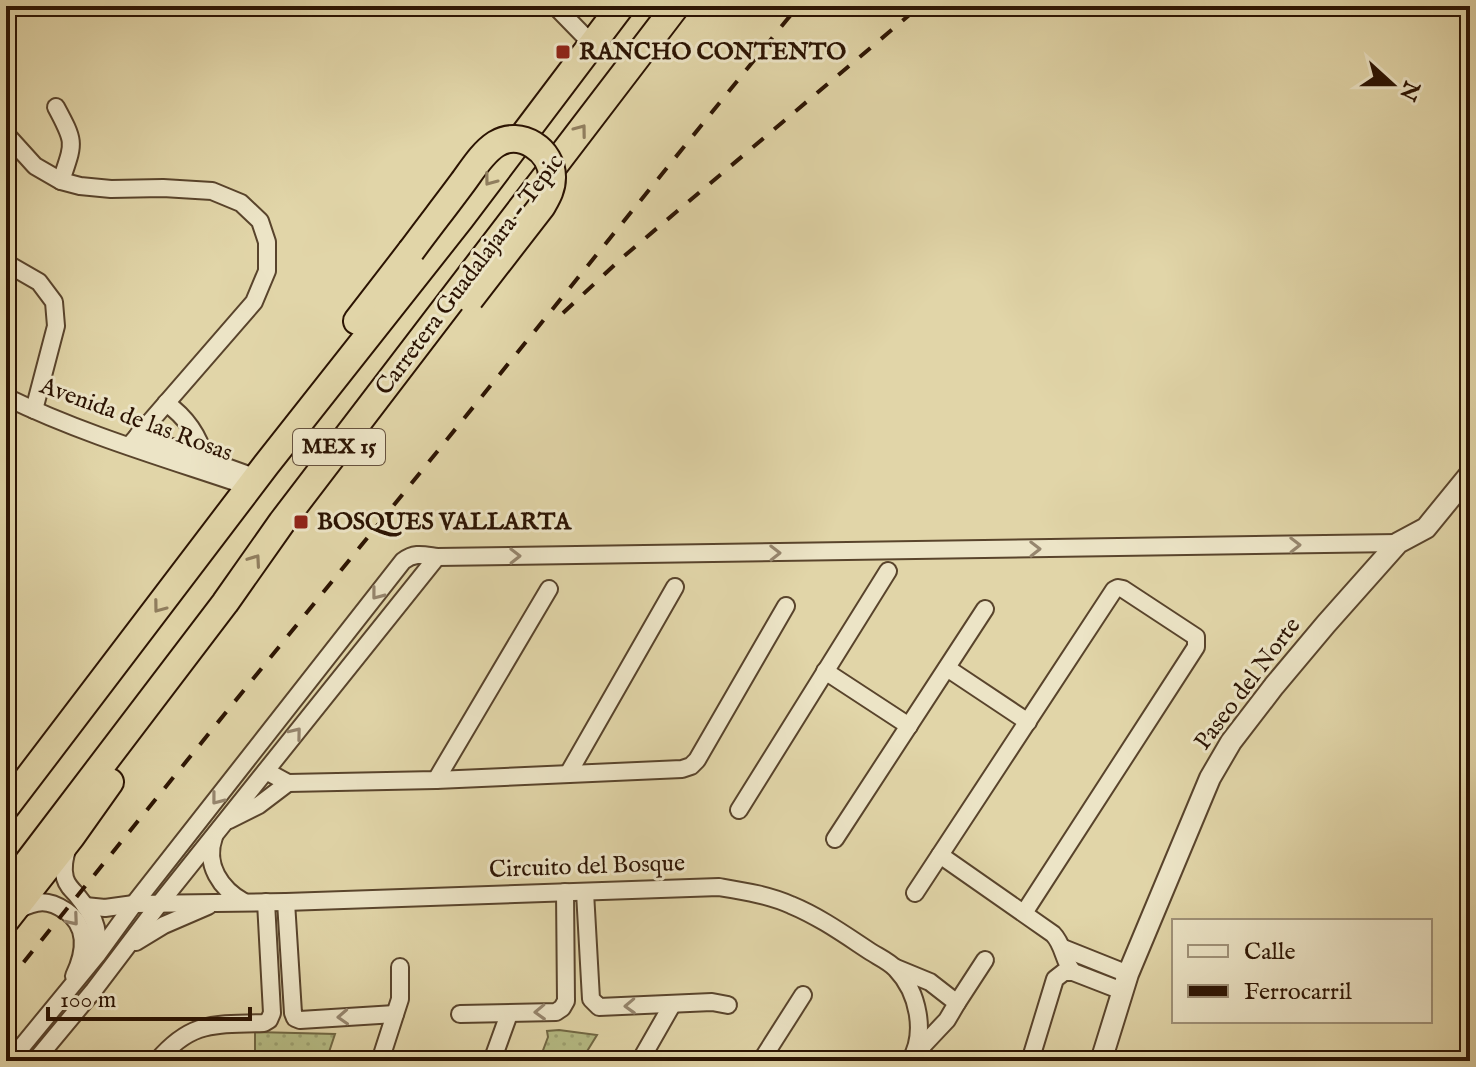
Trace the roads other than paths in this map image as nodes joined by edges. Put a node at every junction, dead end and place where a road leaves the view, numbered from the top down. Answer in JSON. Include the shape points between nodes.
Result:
{"nodes":[{"id":1,"x":555,"y":6,"type":"edge"},
{"id":2,"x":621,"y":6,"type":"edge"},
{"id":3,"x":676,"y":6,"type":"edge"},
{"id":4,"x":593,"y":45,"type":"junction"},
{"id":5,"x":56,"y":107,"type":"dead end"},
{"id":6,"x":6,"y":134,"type":"edge"},
{"id":7,"x":61,"y":181,"type":"junction"},
{"id":8,"x":6,"y":263,"type":"edge"},
{"id":9,"x":6,"y":397,"type":"edge"},
{"id":10,"x":166,"y":403,"type":"junction"},
{"id":11,"x":34,"y":410,"type":"junction"},
{"id":12,"x":133,"y":440,"type":"junction"},
{"id":13,"x":205,"y":459,"type":"junction"},
{"id":14,"x":1470,"y":474,"type":"edge"},
{"id":15,"x":258,"y":477,"type":"junction"},
{"id":16,"x":225,"y":478,"type":"junction"},
{"id":17,"x":308,"y":488,"type":"junction"},
{"id":18,"x":233,"y":509,"type":"junction"},
{"id":19,"x":1398,"y":543,"type":"junction"},
{"id":20,"x":437,"y":557,"type":"junction"},
{"id":21,"x":888,"y":571,"type":"dead end"},
{"id":22,"x":675,"y":587,"type":"dead end"},
{"id":23,"x":549,"y":589,"type":"dead end"},
{"id":24,"x":225,"y":603,"type":"junction"},
{"id":25,"x":786,"y":606,"type":"dead end"},
{"id":26,"x":985,"y":609,"type":"dead end"},
{"id":27,"x":947,"y":668,"type":"junction"},
{"id":28,"x":825,"y":671,"type":"junction"},
{"id":29,"x":1028,"y":722,"type":"junction"},
{"id":30,"x":909,"y":726,"type":"junction"},
{"id":31,"x":266,"y":771,"type":"junction"},
{"id":32,"x":568,"y":774,"type":"junction"},
{"id":33,"x":436,"y":780,"type":"junction"},
{"id":34,"x":288,"y":783,"type":"junction"},
{"id":35,"x":6,"y":807,"type":"edge"},
{"id":36,"x":739,"y":810,"type":"dead end"},
{"id":37,"x":220,"y":828,"type":"junction"},
{"id":38,"x":71,"y":837,"type":"junction"},
{"id":39,"x":835,"y":839,"type":"dead end"},
{"id":40,"x":940,"y":855,"type":"junction"},
{"id":41,"x":6,"y":891,"type":"edge"},
{"id":42,"x":565,"y":892,"type":"junction"},
{"id":43,"x":585,"y":892,"type":"junction"},
{"id":44,"x":915,"y":893,"type":"dead end"},
{"id":45,"x":217,"y":902,"type":"junction"},
{"id":46,"x":244,"y":902,"type":"junction"},
{"id":47,"x":266,"y":902,"type":"junction"},
{"id":48,"x":286,"y":902,"type":"junction"},
{"id":49,"x":160,"y":903,"type":"junction"},
{"id":50,"x":134,"y":904,"type":"junction"},
{"id":51,"x":85,"y":906,"type":"junction"},
{"id":52,"x":1024,"y":913,"type":"junction"},
{"id":53,"x":7,"y":919,"type":"edge"},
{"id":54,"x":1063,"y":948,"type":"junction"},
{"id":55,"x":97,"y":955,"type":"junction"},
{"id":56,"x":121,"y":955,"type":"junction"},
{"id":57,"x":985,"y":960,"type":"dead end"},
{"id":58,"x":400,"y":967,"type":"dead end"},
{"id":59,"x":896,"y":968,"type":"junction"},
{"id":60,"x":1073,"y":972,"type":"junction"},
{"id":61,"x":1125,"y":982,"type":"junction"},
{"id":62,"x":68,"y":991,"type":"junction"},
{"id":63,"x":803,"y":995,"type":"dead end"},
{"id":64,"x":957,"y":1003,"type":"junction"},
{"id":65,"x":672,"y":1005,"type":"junction"},
{"id":66,"x":728,"y":1005,"type":"dead end"},
{"id":67,"x":395,"y":1014,"type":"junction"},
{"id":68,"x":460,"y":1014,"type":"dead end"},
{"id":69,"x":509,"y":1014,"type":"junction"},
{"id":70,"x":71,"y":1017,"type":"junction"},
{"id":71,"x":911,"y":1058,"type":"edge"},
{"id":72,"x":10,"y":1061,"type":"edge"},
{"id":73,"x":35,"y":1061,"type":"edge"},
{"id":74,"x":157,"y":1061,"type":"edge"},
{"id":75,"x":380,"y":1061,"type":"edge"},
{"id":76,"x":492,"y":1061,"type":"edge"},
{"id":77,"x":640,"y":1061,"type":"edge"},
{"id":78,"x":761,"y":1061,"type":"edge"},
{"id":79,"x":1030,"y":1061,"type":"edge"},
{"id":80,"x":1101,"y":1061,"type":"edge"}],
"edges":[{"from":1,"to":4,"type":"street"},
{"from":2,"to":4,"type":"highway","name":"Carretera Guadalajara - Tepic","number":"MEX 15"},
{"from":17,"to":3,"type":"highway","name":"Carretera Guadalajara - Tepic","number":"MEX 15","one_way":true},
{"from":4,"to":15,"type":"highway","name":"Carretera Guadalajara - Tepic","number":"MEX 15","one_way":true},
{"from":5,"to":7,"type":"street","via":[[72,143]]},
{"from":6,"to":7,"type":"street","via":[[35,166]]},
{"from":7,"to":10,"type":"street","via":[[111,189],[212,191],[241,203],[260,221],[267,242],[267,271],[254,302]]},
{"from":8,"to":11,"type":"street","via":[[39,282],[54,302],[56,326]]},
{"from":9,"to":11,"type":"street","name":"Avenida de las Rosas"},
{"from":10,"to":12,"type":"street"},
{"from":10,"to":13,"type":"street","via":[[194,432]]},
{"from":11,"to":12,"type":"street","name":"Avenida de las Rosas"},
{"from":12,"to":13,"type":"street"},
{"from":12,"to":16,"type":"street","name":"Avenida de las Rosas"},
{"from":13,"to":15,"type":"street"},
{"from":14,"to":19,"type":"street","name":"Paseo del Norte","via":[[1426,528]]},
{"from":15,"to":16,"type":"street","name":"Avenida de las Rosas"},
{"from":15,"to":17,"type":"highway","bridge":true,"via":[[274,433],[479,160],[496,144],[511,139],[540,149],[552,170],[551,191],[542,206],[352,449]]},
{"from":15,"to":18,"type":"highway","name":"Carretera Guadalajara - Tepic","number":"MEX 15"},
{"from":16,"to":18,"type":"street"},
{"from":24,"to":17,"type":"highway","name":"Carretera Guadalajara - Tepic","number":"MEX 15","one_way":true},
{"from":18,"to":35,"type":"highway","name":"Carretera Guadalajara - Tepic","number":"MEX 15","one_way":true},
{"from":20,"to":19,"type":"street","one_way":true},
{"from":19,"to":61,"type":"street","name":"Paseo del Norte","via":[[1231,742],[1210,778]]},
{"from":31,"to":20,"type":"street","one_way":true},
{"from":20,"to":50,"type":"street","one_way":true,"via":[[416,554],[403,561]]},
{"from":21,"to":28,"type":"street"},
{"from":22,"to":32,"type":"street"},
{"from":23,"to":33,"type":"street"},
{"from":24,"to":38,"type":"highway","via":[[176,686]]},
{"from":24,"to":41,"type":"highway","name":"Carretera Guadalajara - Tepic","number":"MEX 15"},
{"from":25,"to":32,"type":"street","via":[[691,766]]},
{"from":26,"to":27,"type":"street"},
{"from":27,"to":29,"type":"street"},
{"from":27,"to":30,"type":"street"},
{"from":28,"to":30,"type":"street"},
{"from":28,"to":36,"type":"street"},
{"from":29,"to":40,"type":"street"},
{"from":29,"to":52,"type":"street","via":[[1114,590],[1123,589],[1196,637],[1196,647]]},
{"from":30,"to":39,"type":"street"},
{"from":31,"to":34,"type":"street"},
{"from":31,"to":37,"type":"street"},
{"from":32,"to":33,"type":"street"},
{"from":33,"to":34,"type":"street"},
{"from":34,"to":37,"type":"street"},
{"from":37,"to":46,"type":"street","via":[[211,846],[215,873]]},
{"from":37,"to":49,"type":"street"},
{"from":38,"to":51,"type":"street","via":[[63,868],[69,887]]},
{"from":38,"to":53,"type":"highway"},
{"from":40,"to":44,"type":"street"},
{"from":40,"to":52,"type":"street"},
{"from":42,"to":43,"type":"street","name":"Circuito del Bosque"},
{"from":42,"to":48,"type":"street","name":"Circuito del Bosque"},
{"from":42,"to":69,"type":"street","one_way":true,"via":[[566,1001],[556,1012]]},
{"from":43,"to":59,"type":"street","name":"Circuito del Bosque","via":[[719,887],[754,893],[791,904]]},
{"from":65,"to":43,"type":"street","one_way":true,"via":[[599,1007],[591,999]]},
{"from":45,"to":46,"type":"street","name":"Circuito del Bosque"},
{"from":45,"to":49,"type":"street","name":"Circuito del Bosque"},
{"from":45,"to":56,"type":"street","via":[[164,925]]},
{"from":46,"to":47,"type":"street","name":"Circuito del Bosque"},
{"from":47,"to":48,"type":"street","name":"Circuito del Bosque"},
{"from":47,"to":74,"type":"street","via":[[269,1020],[207,1025],[185,1035]]},
{"from":67,"to":48,"type":"street","one_way":true,"via":[[295,1018]]},
{"from":49,"to":50,"type":"street","name":"Circuito del Bosque"},
{"from":49,"to":56,"type":"street"},
{"from":50,"to":51,"type":"street","name":"Circuito del Bosque"},
{"from":50,"to":55,"type":"street"},
{"from":51,"to":55,"type":"street","via":[[97,930]]},
{"from":52,"to":54,"type":"street"},
{"from":53,"to":62,"type":"street","one_way":true,"via":[[26,906],[53,902],[79,924],[83,947]]},
{"from":54,"to":60,"type":"street"},
{"from":54,"to":61,"type":"street"},
{"from":55,"to":62,"type":"street"},
{"from":55,"to":70,"type":"street"},
{"from":56,"to":70,"type":"street"},
{"from":57,"to":64,"type":"street"},
{"from":58,"to":67,"type":"street"},
{"from":59,"to":64,"type":"street","via":[[930,982]]},
{"from":59,"to":71,"type":"street","name":"Circuito del Bosque","via":[[918,1010]]},
{"from":60,"to":61,"type":"street"},
{"from":60,"to":79,"type":"street","via":[[1055,979]]},
{"from":61,"to":80,"type":"street","name":"Paseo del Norte"},
{"from":62,"to":72,"type":"street"},
{"from":63,"to":78,"type":"street"},
{"from":64,"to":71,"type":"street"},
{"from":65,"to":66,"type":"street"},
{"from":65,"to":77,"type":"street"},
{"from":67,"to":75,"type":"street"},
{"from":68,"to":69,"type":"street"},
{"from":69,"to":76,"type":"street"},
{"from":70,"to":73,"type":"street"}]}
